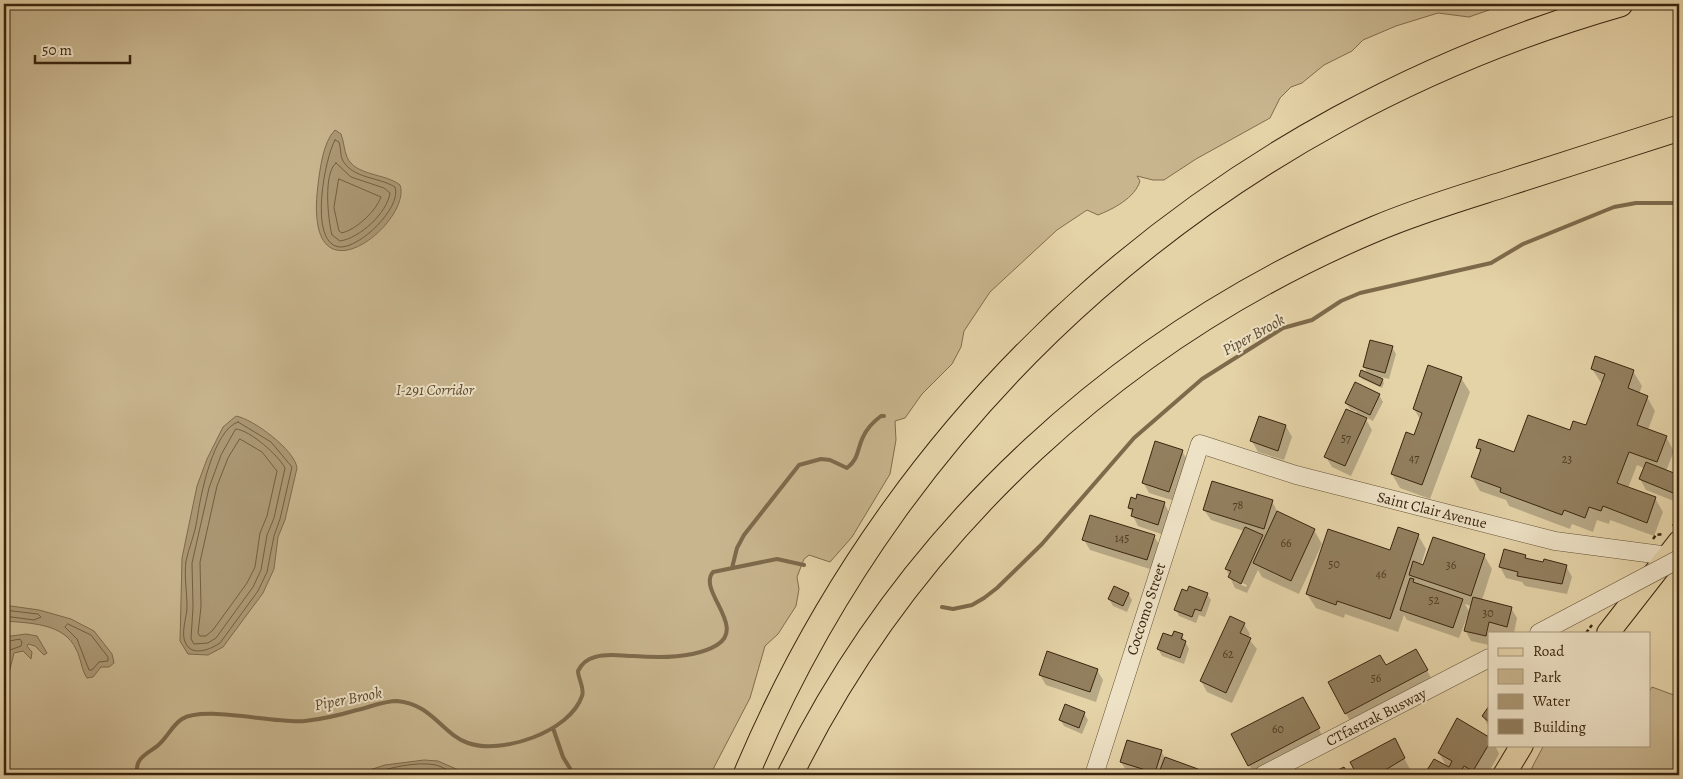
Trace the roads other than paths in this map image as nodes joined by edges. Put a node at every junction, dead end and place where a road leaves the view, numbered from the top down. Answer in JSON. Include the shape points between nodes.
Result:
{"nodes":[{"id":1,"x":1620,"y":4,"type":"edge"},
{"id":2,"x":1679,"y":128,"type":"edge"},
{"id":3,"x":1200,"y":444,"type":"joint"},
{"id":4,"x":1676,"y":552,"type":"edge"},
{"id":5,"x":1541,"y":632,"type":"edge"},
{"id":6,"x":1609,"y":632,"type":"edge"},
{"id":7,"x":1488,"y":659,"type":"edge"},
{"id":8,"x":1521,"y":746,"type":"edge"},
{"id":9,"x":746,"y":775,"type":"edge"},
{"id":10,"x":790,"y":775,"type":"edge"},
{"id":11,"x":1094,"y":775,"type":"edge"},
{"id":12,"x":1263,"y":775,"type":"edge"},
{"id":13,"x":1504,"y":775,"type":"edge"}],
"edges":[{"from":1,"to":9,"type":"highway","via":[[1490,47],[1349,112],[1227,186],[1105,279],[995,385],[892,512],[840,589],[798,662]]},
{"from":2,"to":10,"type":"highway","via":[[1445,203],[1356,237],[1257,286],[1135,364],[1044,438],[942,544],[899,598],[853,665]]},
{"from":3,"to":4,"type":"street","name":"Saint Clair Avenue","via":[[1296,475],[1555,541]]},
{"from":3,"to":11,"type":"street","name":"Coccomo Street"},
{"from":4,"to":5,"type":"street","bridge":true,"via":[[1594,604]]},
{"from":4,"to":6,"type":"main road"},
{"from":7,"to":12,"type":"street","name":"CTfastrak Busway"},
{"from":8,"to":13,"type":"main road"}]}
